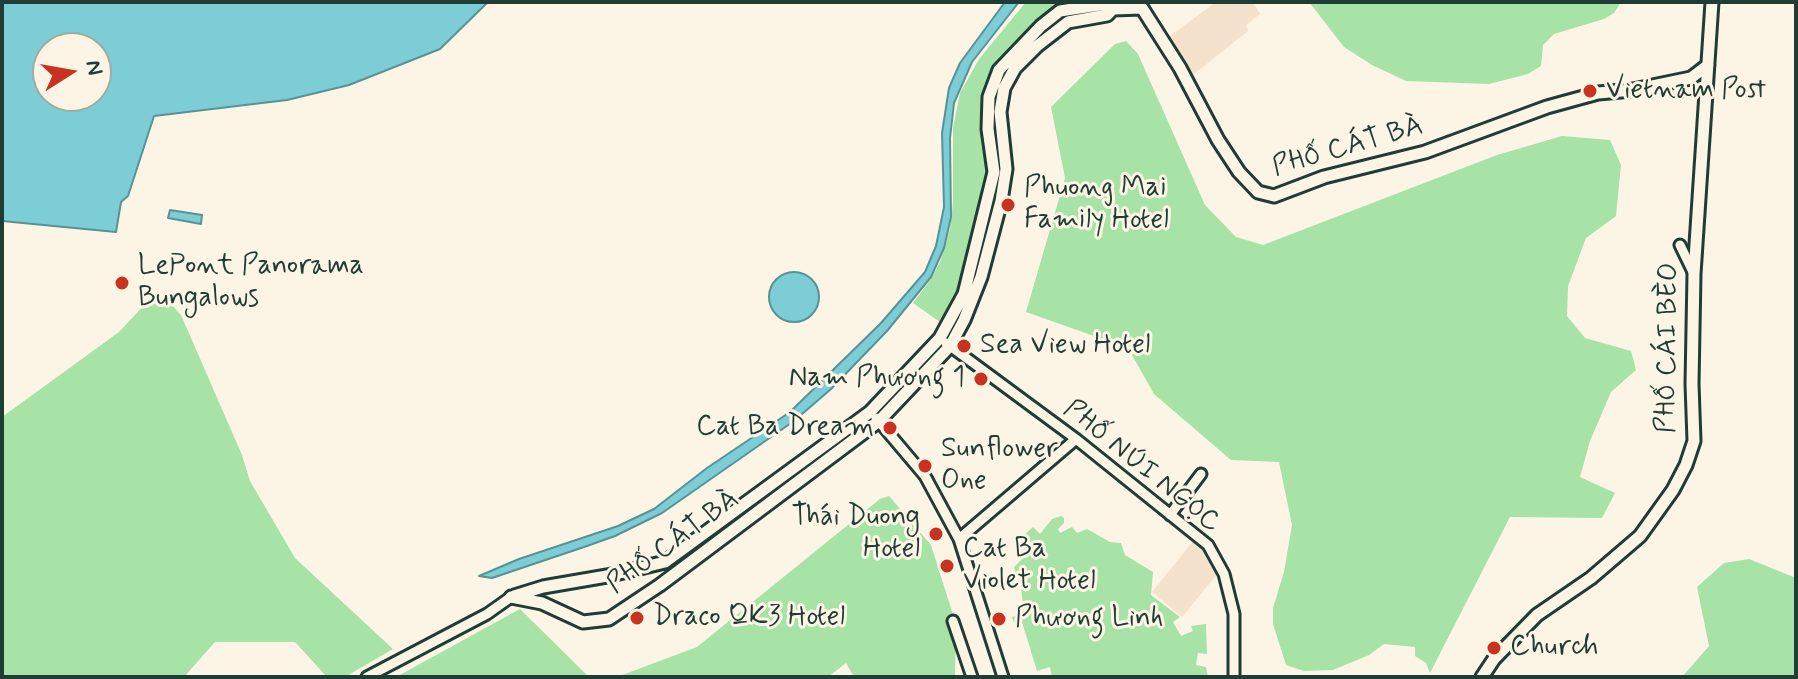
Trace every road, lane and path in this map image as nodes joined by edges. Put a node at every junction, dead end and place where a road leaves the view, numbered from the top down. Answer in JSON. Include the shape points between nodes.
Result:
{"nodes":[{"id":1,"x":1712,"y":2,"type":"edge"},
{"id":2,"x":1107,"y":5,"type":"edge"},
{"id":3,"x":1145,"y":5,"type":"edge"},
{"id":4,"x":1064,"y":7,"type":"edge"},
{"id":5,"x":1068,"y":22,"type":"junction"},
{"id":6,"x":1707,"y":77,"type":"junction"},
{"id":7,"x":1691,"y":78,"type":"junction"},
{"id":8,"x":998,"y":86,"type":"junction"},
{"id":9,"x":1680,"y":245,"type":"dead end"},
{"id":10,"x":1694,"y":274,"type":"junction"},
{"id":11,"x":945,"y":342,"type":"junction"},
{"id":12,"x":875,"y":417,"type":"junction"},
{"id":13,"x":1076,"y":439,"type":"junction"},
{"id":14,"x":1201,"y":474,"type":"dead end"},
{"id":15,"x":759,"y":502,"type":"junction"},
{"id":16,"x":1170,"y":515,"type":"junction"},
{"id":17,"x":959,"y":539,"type":"junction"},
{"id":18,"x":511,"y":597,"type":"junction"},
{"id":19,"x":953,"y":621,"type":"dead end"},
{"id":20,"x":367,"y":677,"type":"edge"},
{"id":21,"x":972,"y":677,"type":"edge"},
{"id":22,"x":1003,"y":677,"type":"edge"},
{"id":23,"x":1234,"y":677,"type":"edge"},
{"id":24,"x":1482,"y":677,"type":"edge"}],
"edges":[{"from":1,"to":6,"type":"main road","name":"PHỐ CÁI BÈO"},
{"from":2,"to":3,"type":"main road","name":"PHỐ CÁT BÀ"},
{"from":2,"to":4,"type":"main road","name":"PHỐ CÁT BÀ"},
{"from":2,"to":5,"type":"main road","name":"PHỐ CÁT BÀ","via":[[1107,15]]},
{"from":3,"to":7,"type":"main road","name":"PHỐ CÁT BÀ","via":[[1225,151],[1265,196],[1425,152],[1547,107]]},
{"from":4,"to":5,"type":"main road"},
{"from":4,"to":8,"type":"main road","name":"PHỐ CÁT BÀ","via":[[999,70]]},
{"from":5,"to":8,"type":"main road","name":"PHỐ CÁT BÀ"},
{"from":6,"to":7,"type":"main road","name":"PHỐ CÁT BÀ"},
{"from":6,"to":7,"type":"main road"},
{"from":6,"to":10,"type":"main road","name":"PHỐ CÁI BÈO"},
{"from":8,"to":11,"type":"main road","name":"PHỐ CÁT BÀ","via":[[989,97],[992,212]]},
{"from":9,"to":10,"type":"street"},
{"from":10,"to":24,"type":"main road","name":"PHỐ CÁI BÈO","via":[[1694,441],[1673,490],[1640,536],[1537,615]]},
{"from":11,"to":12,"type":"main road","name":"PHỐ CÁT BÀ"},
{"from":11,"to":13,"type":"street","name":"PHỐ NÚI NGỌC"},
{"from":12,"to":15,"type":"main road","name":"PHỐ CÁT BÀ"},
{"from":12,"to":17,"type":"street","via":[[925,476]]},
{"from":13,"to":16,"type":"street","name":"PHỐ NÚI NGỌC"},
{"from":13,"to":17,"type":"street"},
{"from":14,"to":16,"type":"street"},
{"from":15,"to":18,"type":"main road","name":"PHỐ CÁT BÀ","via":[[665,562]]},
{"from":15,"to":18,"type":"main road","name":"PHỐ CÁT BÀ","via":[[660,585],[609,619],[583,622],[542,603]]},
{"from":16,"to":23,"type":"street","name":"PHỐ NÚI NGỌC","via":[[1208,545],[1224,574],[1234,614]]},
{"from":17,"to":22,"type":"street"},
{"from":18,"to":20,"type":"street"},
{"from":19,"to":21,"type":"street"}]}
